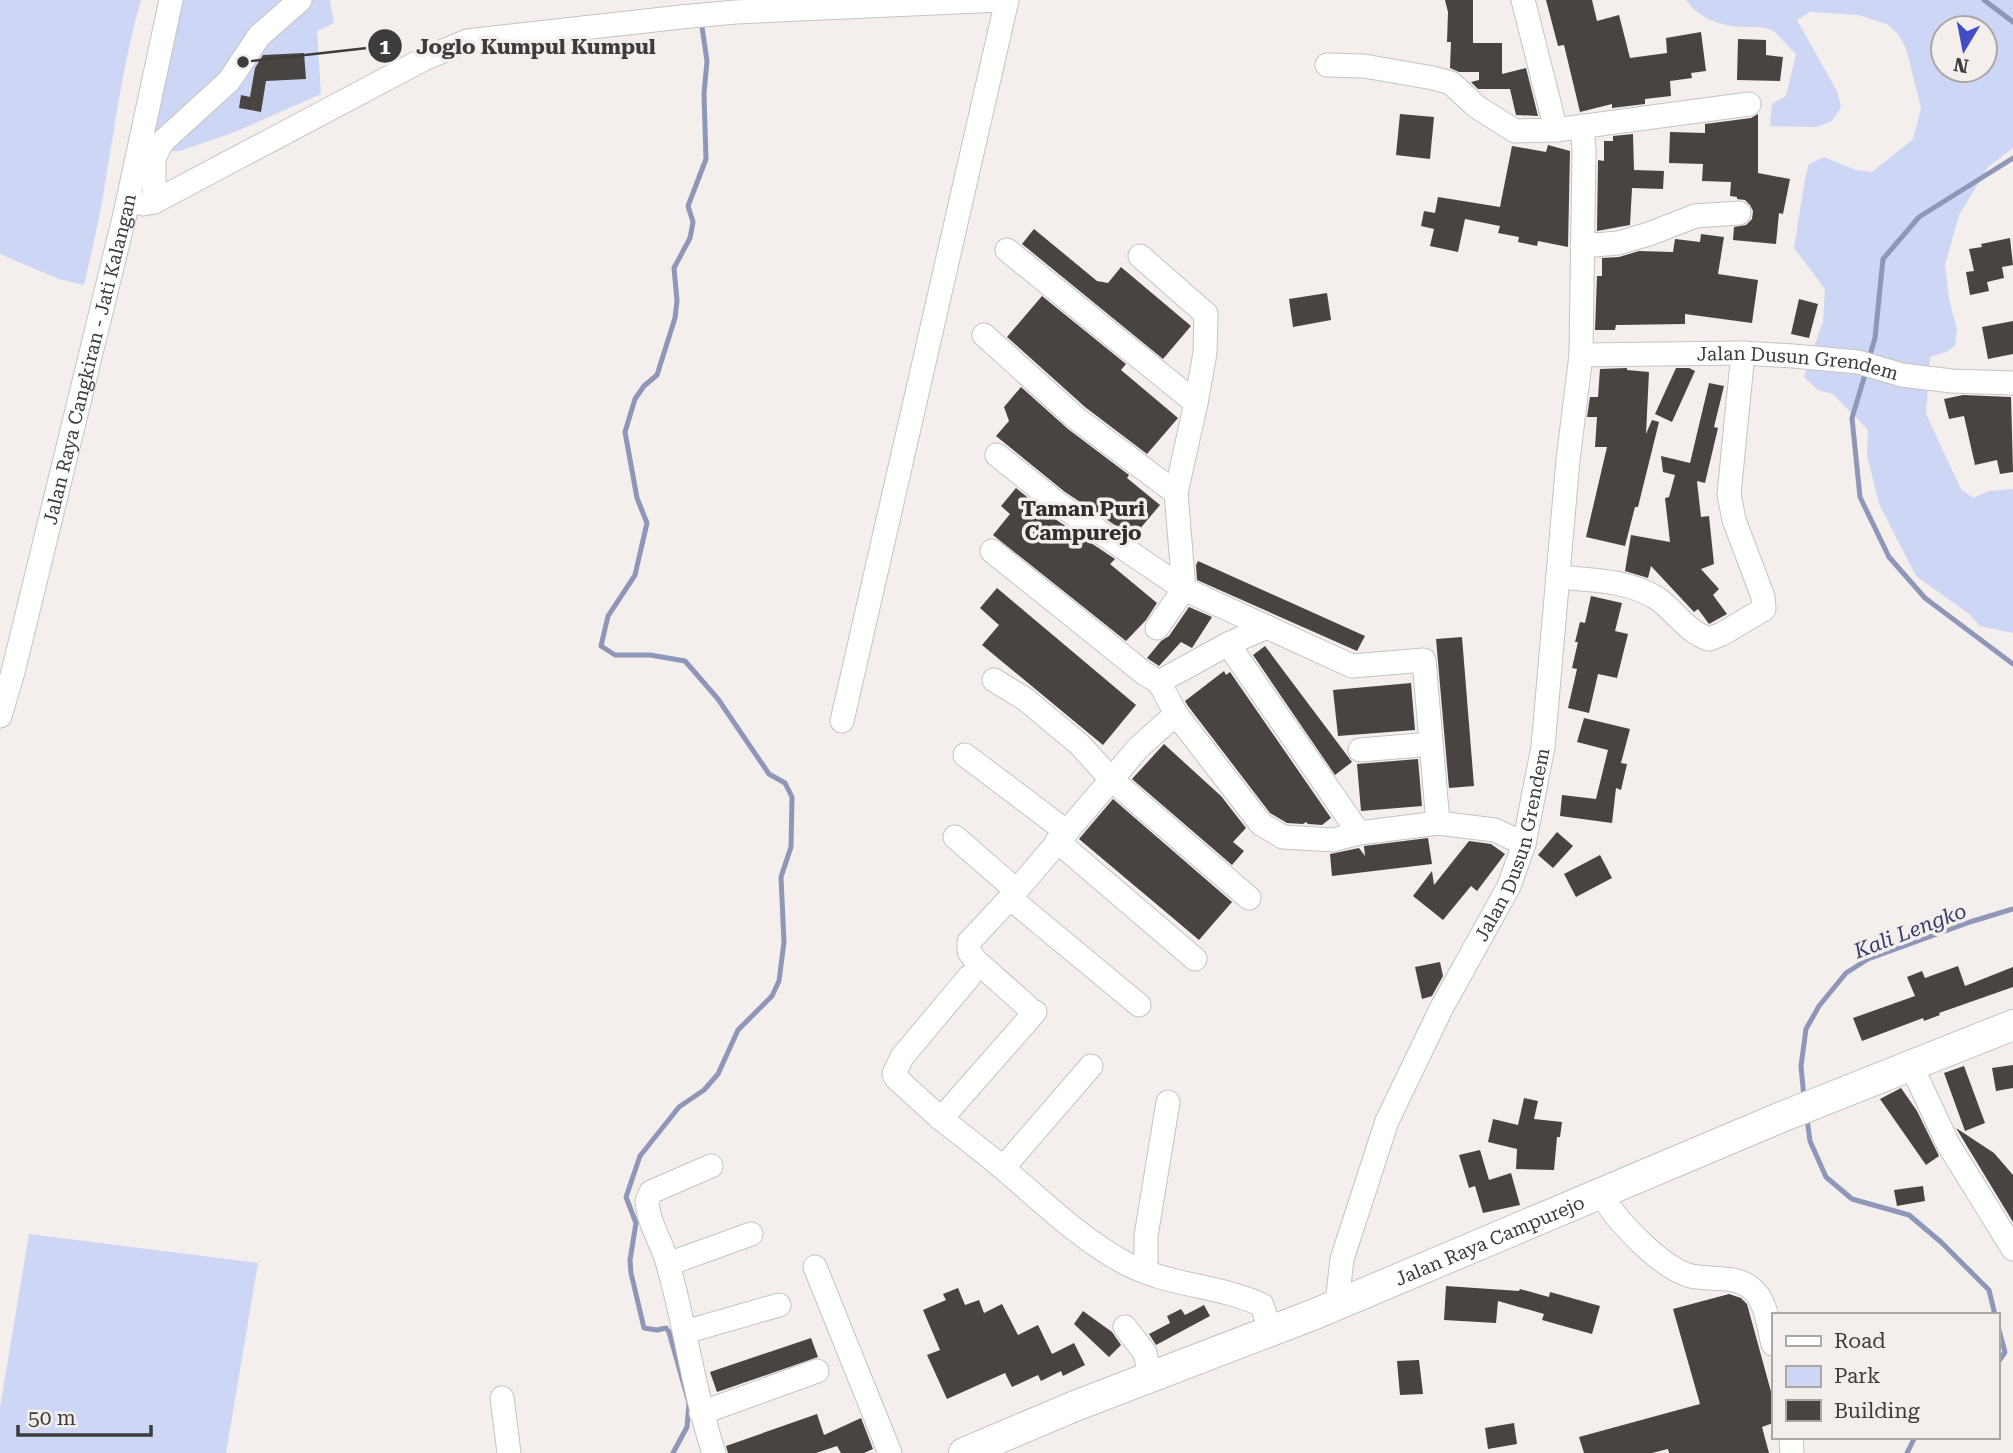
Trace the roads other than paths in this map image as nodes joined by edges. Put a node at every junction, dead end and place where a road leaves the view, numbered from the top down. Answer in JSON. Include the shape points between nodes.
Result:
{"nodes":[{"id":1,"x":171,"y":0,"type":"edge"},
{"id":2,"x":300,"y":0,"type":"edge"},
{"id":3,"x":1001,"y":0,"type":"edge"},
{"id":4,"x":1007,"y":0,"type":"edge"},
{"id":5,"x":1523,"y":0,"type":"edge"},
{"id":6,"x":1327,"y":65,"type":"dead end"},
{"id":7,"x":1749,"y":104,"type":"dead end"},
{"id":8,"x":1582,"y":126,"type":"junction"},
{"id":9,"x":1556,"y":130,"type":"junction"},
{"id":10,"x":154,"y":202,"type":"junction"},
{"id":11,"x":126,"y":206,"type":"junction"},
{"id":12,"x":1738,"y":213,"type":"dead end"},
{"id":13,"x":1582,"y":246,"type":"junction"},
{"id":14,"x":1007,"y":250,"type":"dead end"},
{"id":15,"x":1140,"y":256,"type":"dead end"},
{"id":16,"x":984,"y":335,"type":"dead end"},
{"id":17,"x":1743,"y":353,"type":"junction"},
{"id":18,"x":1581,"y":355,"type":"junction"},
{"id":19,"x":2013,"y":383,"type":"edge"},
{"id":20,"x":1196,"y":403,"type":"junction"},
{"id":21,"x":997,"y":455,"type":"dead end"},
{"id":22,"x":1176,"y":493,"type":"junction"},
{"id":23,"x":992,"y":551,"type":"dead end"},
{"id":24,"x":1558,"y":576,"type":"junction"},
{"id":25,"x":1184,"y":589,"type":"junction"},
{"id":26,"x":1267,"y":626,"type":"junction"},
{"id":27,"x":1157,"y":628,"type":"dead end"},
{"id":28,"x":1228,"y":644,"type":"junction"},
{"id":29,"x":994,"y":680,"type":"dead end"},
{"id":30,"x":1159,"y":682,"type":"junction"},
{"id":31,"x":1176,"y":714,"type":"junction"},
{"id":32,"x":0,"y":716,"type":"edge"},
{"id":33,"x":842,"y":721,"type":"dead end"},
{"id":34,"x":1432,"y":744,"type":"junction"},
{"id":35,"x":1360,"y":750,"type":"dead end"},
{"id":36,"x":965,"y":755,"type":"dead end"},
{"id":37,"x":1112,"y":780,"type":"junction"},
{"id":38,"x":1438,"y":823,"type":"junction"},
{"id":39,"x":1359,"y":833,"type":"junction"},
{"id":40,"x":955,"y":837,"type":"dead end"},
{"id":41,"x":1062,"y":837,"type":"junction"},
{"id":42,"x":1524,"y":844,"type":"junction"},
{"id":43,"x":1013,"y":894,"type":"junction"},
{"id":44,"x":1249,"y":898,"type":"dead end"},
{"id":45,"x":1195,"y":959,"type":"dead end"},
{"id":46,"x":969,"y":977,"type":"dead end"},
{"id":47,"x":1139,"y":1005,"type":"dead end"},
{"id":48,"x":2013,"y":1025,"type":"edge"},
{"id":49,"x":1091,"y":1066,"type":"dead end"},
{"id":50,"x":1912,"y":1067,"type":"junction"},
{"id":51,"x":1168,"y":1102,"type":"dead end"},
{"id":52,"x":941,"y":1119,"type":"junction"},
{"id":53,"x":711,"y":1166,"type":"dead end"},
{"id":54,"x":1003,"y":1168,"type":"junction"},
{"id":55,"x":1601,"y":1193,"type":"junction"},
{"id":56,"x":751,"y":1234,"type":"dead end"},
{"id":57,"x":2013,"y":1249,"type":"edge"},
{"id":58,"x":668,"y":1264,"type":"junction"},
{"id":59,"x":815,"y":1267,"type":"dead end"},
{"id":60,"x":1146,"y":1272,"type":"junction"},
{"id":61,"x":1337,"y":1303,"type":"junction"},
{"id":62,"x":779,"y":1305,"type":"dead end"},
{"id":63,"x":1125,"y":1327,"type":"dead end"},
{"id":64,"x":1269,"y":1331,"type":"junction"},
{"id":65,"x":685,"y":1332,"type":"junction"},
{"id":66,"x":1772,"y":1341,"type":"edge"},
{"id":67,"x":817,"y":1371,"type":"dead end"},
{"id":68,"x":1150,"y":1377,"type":"junction"},
{"id":69,"x":502,"y":1398,"type":"dead end"},
{"id":70,"x":701,"y":1413,"type":"junction"},
{"id":71,"x":509,"y":1453,"type":"edge"},
{"id":72,"x":714,"y":1453,"type":"edge"},
{"id":73,"x":890,"y":1453,"type":"edge"},
{"id":74,"x":964,"y":1453,"type":"edge"}],
"edges":[{"from":1,"to":11,"type":"street","name":"Jalan Raya Cangkiran - Jati Kalangan"},
{"from":2,"to":10,"type":"street","via":[[259,36],[229,81],[162,142],[154,158]]},
{"from":3,"to":10,"type":"street","via":[[736,12],[467,40]]},
{"from":4,"to":33,"type":"street"},
{"from":5,"to":9,"type":"street"},
{"from":6,"to":9,"type":"street","via":[[1364,66],[1451,83],[1477,107],[1515,131]]},
{"from":7,"to":8,"type":"street"},
{"from":8,"to":9,"type":"street"},
{"from":8,"to":13,"type":"street","name":"Jalan Dusun Grendem"},
{"from":10,"to":11,"type":"street"},
{"from":11,"to":32,"type":"street","name":"Jalan Raya Cangkiran - Jati Kalangan"},
{"from":12,"to":13,"type":"street","via":[[1695,216],[1618,243]]},
{"from":13,"to":18,"type":"street","name":"Jalan Dusun Grendem"},
{"from":14,"to":20,"type":"street"},
{"from":15,"to":20,"type":"street","via":[[1206,314]]},
{"from":16,"to":22,"type":"street","via":[[1076,418]]},
{"from":17,"to":18,"type":"street","name":"Jalan Dusun Grendem"},
{"from":17,"to":19,"type":"street","name":"Jalan Dusun Grendem","via":[[1858,362],[1952,381]]},
{"from":17,"to":24,"type":"street","via":[[1729,494],[1763,609],[1709,639],[1695,635],[1642,590]]},
{"from":18,"to":24,"type":"street","name":"Jalan Dusun Grendem"},
{"from":20,"to":22,"type":"street"},
{"from":21,"to":25,"type":"street","via":[[1057,503]]},
{"from":22,"to":25,"type":"street"},
{"from":23,"to":30,"type":"street"},
{"from":24,"to":42,"type":"street","name":"Jalan Dusun Grendem","via":[[1543,747]]},
{"from":25,"to":26,"type":"street"},
{"from":25,"to":27,"type":"street"},
{"from":26,"to":28,"type":"street"},
{"from":26,"to":34,"type":"street","via":[[1352,666],[1424,660]]},
{"from":28,"to":30,"type":"street"},
{"from":28,"to":39,"type":"street"},
{"from":29,"to":37,"type":"street","via":[[1079,744]]},
{"from":30,"to":31,"type":"street"},
{"from":31,"to":37,"type":"street","via":[[1139,747]]},
{"from":31,"to":39,"type":"street","via":[[1271,832],[1293,839],[1333,840]]},
{"from":34,"to":35,"type":"street"},
{"from":34,"to":38,"type":"street"},
{"from":36,"to":41,"type":"street"},
{"from":37,"to":41,"type":"street"},
{"from":37,"to":44,"type":"street"},
{"from":38,"to":39,"type":"street"},
{"from":38,"to":42,"type":"street","via":[[1495,830]]},
{"from":40,"to":43,"type":"street"},
{"from":41,"to":43,"type":"street"},
{"from":41,"to":45,"type":"street"},
{"from":42,"to":61,"type":"street","name":"Jalan Dusun Grendem","via":[[1509,886],[1441,1009],[1387,1121],[1342,1259]]},
{"from":43,"to":47,"type":"street"},
{"from":43,"to":52,"type":"street","via":[[969,943],[969,951],[1031,1009]]},
{"from":46,"to":52,"type":"street","via":[[902,1057],[894,1074]]},
{"from":48,"to":50,"type":"main road","name":"Jalan Raya Campurejo"},
{"from":49,"to":54,"type":"street"},
{"from":50,"to":55,"type":"main road","name":"Jalan Raya Campurejo"},
{"from":50,"to":57,"type":"street","via":[[1948,1144]]},
{"from":51,"to":60,"type":"street","via":[[1146,1236]]},
{"from":52,"to":54,"type":"street"},
{"from":53,"to":58,"type":"street","via":[[648,1195],[647,1206]]},
{"from":54,"to":60,"type":"street","via":[[1077,1233]]},
{"from":55,"to":61,"type":"main road","name":"Jalan Raya Campurejo"},
{"from":55,"to":66,"type":"street","via":[[1617,1219],[1674,1269],[1689,1276],[1727,1278],[1758,1294]]},
{"from":56,"to":58,"type":"street"},
{"from":58,"to":65,"type":"street"},
{"from":59,"to":73,"type":"street"},
{"from":60,"to":64,"type":"street","via":[[1262,1306]]},
{"from":61,"to":64,"type":"main road","name":"Jalan Raya Campurejo"},
{"from":62,"to":65,"type":"street"},
{"from":63,"to":68,"type":"street","via":[[1145,1353]]},
{"from":64,"to":68,"type":"main road","name":"Jalan Raya Campurejo"},
{"from":65,"to":70,"type":"street"},
{"from":67,"to":70,"type":"street"},
{"from":68,"to":74,"type":"main road","name":"Jalan Raya Campurejo"},
{"from":69,"to":71,"type":"street"},
{"from":70,"to":72,"type":"street"}]}
